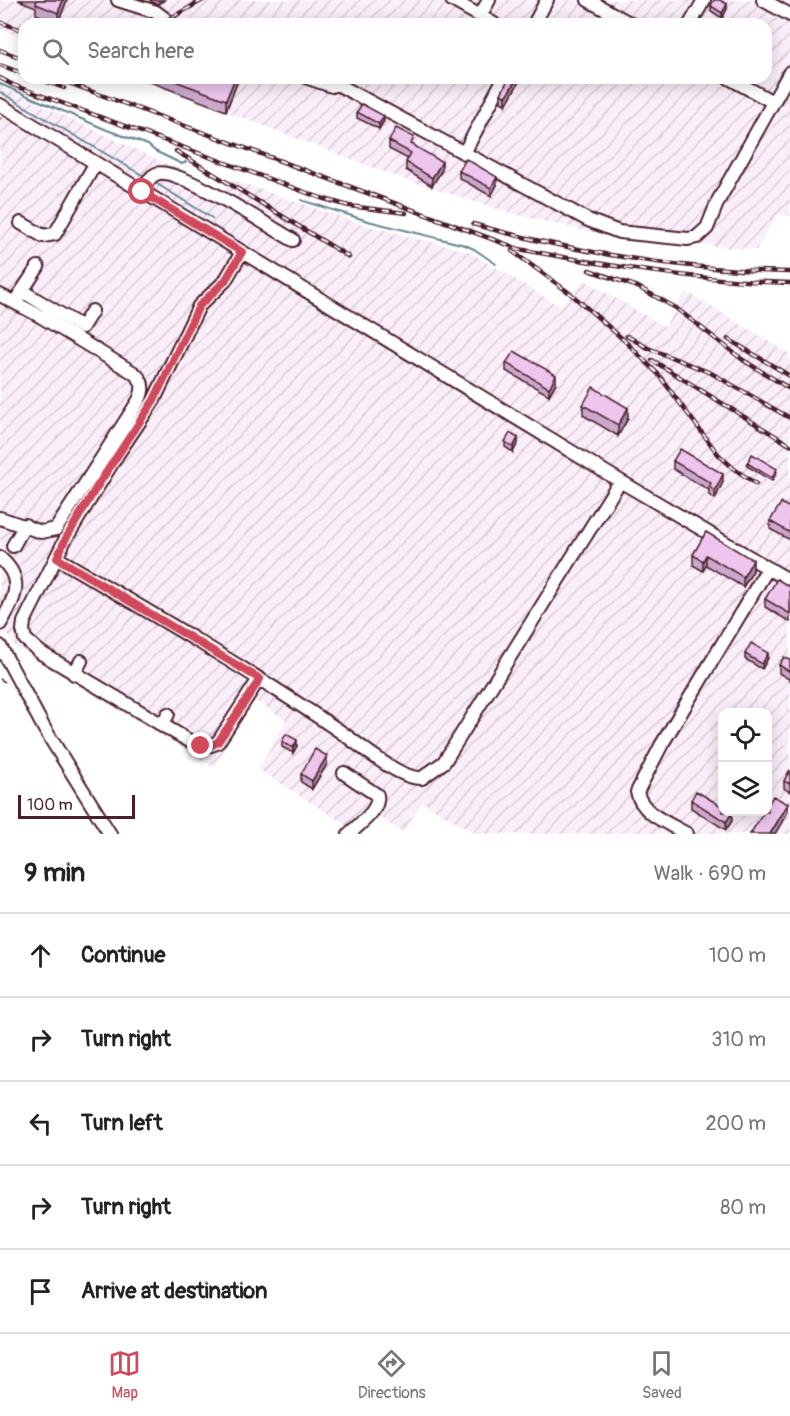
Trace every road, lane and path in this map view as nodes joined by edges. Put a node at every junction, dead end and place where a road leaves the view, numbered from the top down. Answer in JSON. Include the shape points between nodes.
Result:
{"nodes":[{"id":1,"x":118,"y":0,"type":"edge"},
{"id":2,"x":452,"y":0,"type":"edge"},
{"id":3,"x":489,"y":0,"type":"edge"},
{"id":4,"x":547,"y":0,"type":"edge"},
{"id":5,"x":588,"y":0,"type":"edge"},
{"id":6,"x":704,"y":0,"type":"edge"},
{"id":7,"x":763,"y":0,"type":"edge"},
{"id":8,"x":790,"y":15,"type":"edge"},
{"id":9,"x":480,"y":16,"type":"junction"},
{"id":10,"x":164,"y":18,"type":"edge"},
{"id":11,"x":484,"y":18,"type":"edge"},
{"id":12,"x":537,"y":18,"type":"edge"},
{"id":13,"x":620,"y":18,"type":"edge"},
{"id":14,"x":694,"y":18,"type":"edge"},
{"id":15,"x":790,"y":72,"type":"edge"},
{"id":16,"x":328,"y":84,"type":"edge"},
{"id":17,"x":336,"y":84,"type":"edge"},
{"id":18,"x":501,"y":84,"type":"edge"},
{"id":19,"x":740,"y":84,"type":"edge"},
{"id":20,"x":344,"y":89,"type":"junction"},
{"id":21,"x":773,"y":102,"type":"junction"},
{"id":22,"x":0,"y":114,"type":"edge"},
{"id":23,"x":464,"y":153,"type":"junction"},
{"id":24,"x":95,"y":164,"type":"junction"},
{"id":25,"x":142,"y":192,"type":"junction"},
{"id":26,"x":21,"y":223,"type":"dead end"},
{"id":27,"x":293,"y":240,"type":"dead end"},
{"id":28,"x":242,"y":252,"type":"junction"},
{"id":29,"x":38,"y":267,"type":"dead end"},
{"id":30,"x":22,"y":291,"type":"junction"},
{"id":31,"x":0,"y":295,"type":"edge"},
{"id":32,"x":14,"y":303,"type":"junction"},
{"id":33,"x":92,"y":311,"type":"dead end"},
{"id":34,"x":620,"y":481,"type":"junction"},
{"id":35,"x":0,"y":518,"type":"edge"},
{"id":36,"x":25,"y":525,"type":"junction"},
{"id":37,"x":13,"y":546,"type":"dead end"},
{"id":38,"x":0,"y":558,"type":"edge"},
{"id":39,"x":57,"y":558,"type":"junction"},
{"id":40,"x":768,"y":568,"type":"junction"},
{"id":41,"x":790,"y":580,"type":"edge"},
{"id":42,"x":0,"y":624,"type":"edge"},
{"id":43,"x":0,"y":646,"type":"edge"},
{"id":44,"x":81,"y":661,"type":"dead end"},
{"id":45,"x":74,"y":674,"type":"junction"},
{"id":46,"x":260,"y":679,"type":"junction"},
{"id":47,"x":344,"y":773,"type":"dead end"},
{"id":48,"x":110,"y":834,"type":"edge"},
{"id":49,"x":349,"y":834,"type":"edge"},
{"id":50,"x":687,"y":834,"type":"edge"}],
"edges":[{"from":1,"to":10,"type":"lane"},
{"from":2,"to":9,"type":"lane"},
{"from":3,"to":9,"type":"lane"},
{"from":4,"to":12,"type":"lane"},
{"from":5,"to":13,"type":"lane"},
{"from":6,"to":14,"type":"lane"},
{"from":7,"to":8,"type":"lane"},
{"from":9,"to":11,"type":"lane"},
{"from":15,"to":21,"type":"lane"},
{"from":16,"to":20,"type":"lane"},
{"from":17,"to":20,"type":"lane"},
{"from":18,"to":23,"type":"lane"},
{"from":19,"to":21,"type":"lane"},
{"from":20,"to":23,"type":"lane"},
{"from":21,"to":23,"type":"lane","via":[[707,228],[688,239],[610,229]]},
{"from":22,"to":24,"type":"lane"},
{"from":24,"to":25,"type":"lane"},
{"from":24,"to":26,"type":"lane","via":[[55,234],[43,236]]},
{"from":25,"to":27,"type":"lane","via":[[156,174],[172,175],[224,199]]},
{"from":25,"to":28,"type":"lane"},
{"from":28,"to":34,"type":"lane"},
{"from":28,"to":39,"type":"lane","via":[[225,281],[199,306],[154,400],[96,488]]},
{"from":29,"to":30,"type":"lane"},
{"from":30,"to":32,"type":"lane"},
{"from":30,"to":33,"type":"lane","via":[[82,327]]},
{"from":31,"to":32,"type":"lane"},
{"from":32,"to":36,"type":"lane","via":[[134,373],[142,388],[139,400],[56,529],[41,532]]},
{"from":34,"to":40,"type":"lane"},
{"from":34,"to":46,"type":"lane","via":[[444,762],[422,778],[410,777],[390,766]]},
{"from":35,"to":36,"type":"lane"},
{"from":36,"to":37,"type":"lane"},
{"from":38,"to":42,"type":"lane","via":[[12,569],[16,581],[10,607]]},
{"from":39,"to":45,"type":"lane","via":[[22,630],[34,648]]},
{"from":39,"to":46,"type":"lane"},
{"from":40,"to":41,"type":"lane"},
{"from":40,"to":50,"type":"lane","via":[[637,792],[646,809]]},
{"from":43,"to":48,"type":"lane"},
{"from":44,"to":45,"type":"lane"},
{"from":45,"to":46,"type":"lane","via":[[165,720],[194,743],[206,747],[222,737]]},
{"from":47,"to":49,"type":"lane","via":[[378,799],[372,812]]}]}
